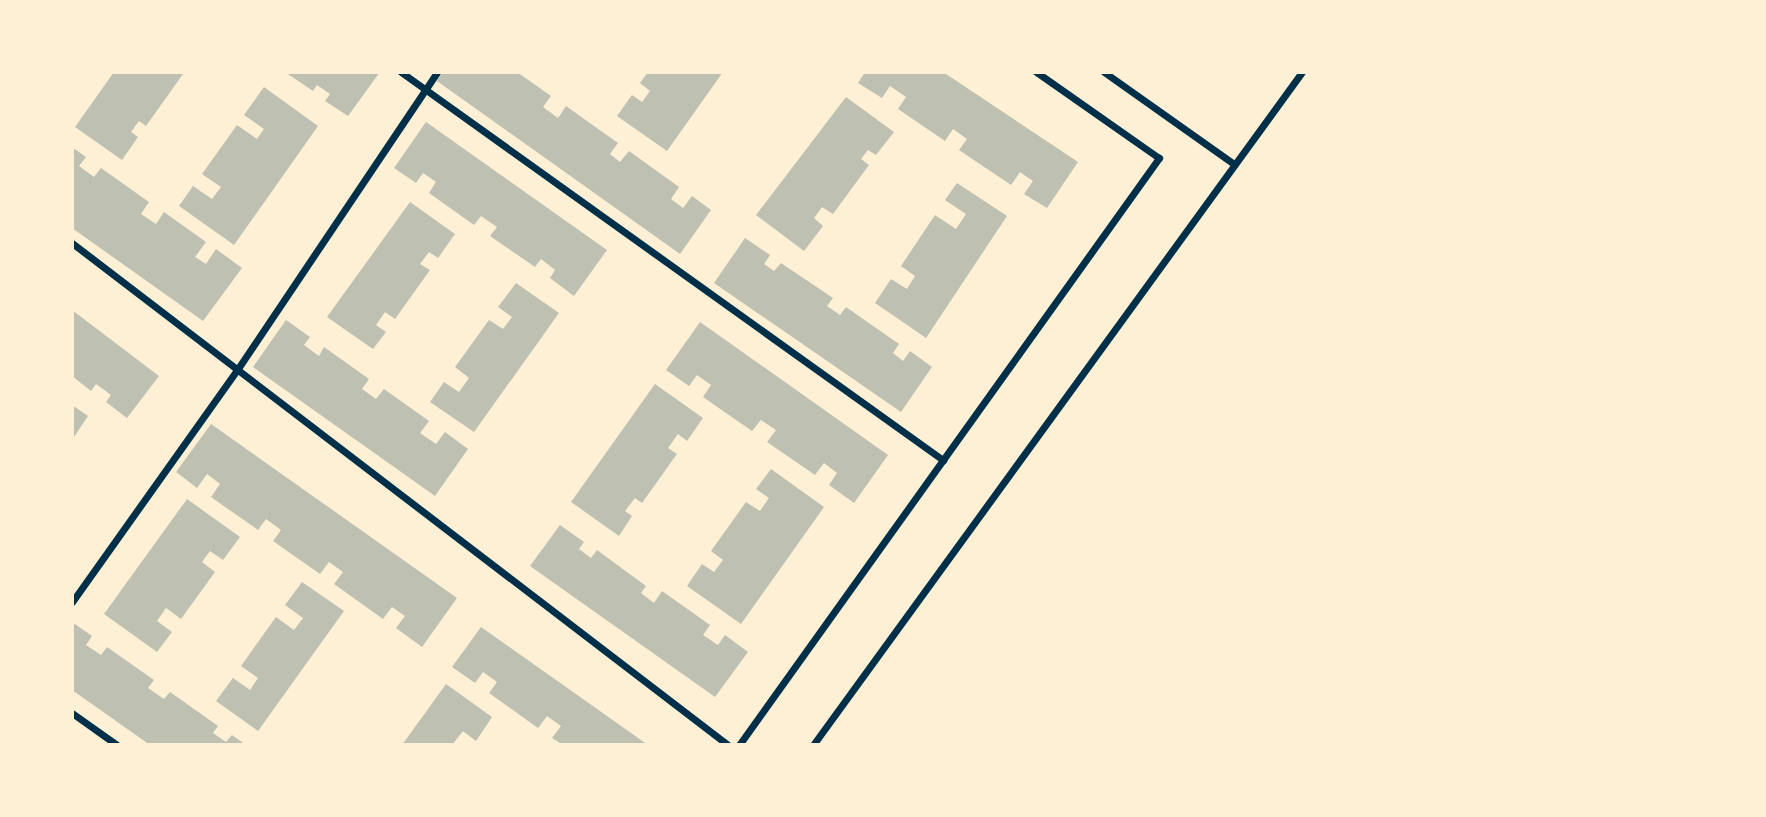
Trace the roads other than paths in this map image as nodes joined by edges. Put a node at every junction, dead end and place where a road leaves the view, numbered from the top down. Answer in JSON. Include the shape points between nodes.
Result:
{"nodes":[{"id":1,"x":401,"y":72,"type":"edge"},
{"id":2,"x":437,"y":72,"type":"edge"},
{"id":3,"x":1036,"y":72,"type":"edge"},
{"id":4,"x":1104,"y":72,"type":"edge"},
{"id":5,"x":1302,"y":72,"type":"edge"},
{"id":6,"x":424,"y":90,"type":"junction"},
{"id":7,"x":1234,"y":164,"type":"junction"},
{"id":8,"x":72,"y":243,"type":"edge"},
{"id":9,"x":237,"y":370,"type":"junction"},
{"id":10,"x":943,"y":460,"type":"junction"},
{"id":11,"x":72,"y":602,"type":"edge"},
{"id":12,"x":72,"y":713,"type":"edge"},
{"id":13,"x":117,"y":745,"type":"edge"},
{"id":14,"x":728,"y":745,"type":"edge"},
{"id":15,"x":739,"y":745,"type":"edge"},
{"id":16,"x":813,"y":745,"type":"edge"}],
"edges":[{"from":1,"to":6,"type":"street"},
{"from":2,"to":6,"type":"street"},
{"from":3,"to":10,"type":"street","via":[[1159,158]]},
{"from":4,"to":7,"type":"street"},
{"from":5,"to":7,"type":"street"},
{"from":6,"to":9,"type":"street"},
{"from":6,"to":10,"type":"street"},
{"from":7,"to":16,"type":"street"},
{"from":8,"to":9,"type":"street"},
{"from":9,"to":11,"type":"street"},
{"from":9,"to":14,"type":"street"},
{"from":10,"to":15,"type":"street"},
{"from":12,"to":13,"type":"street"}]}
